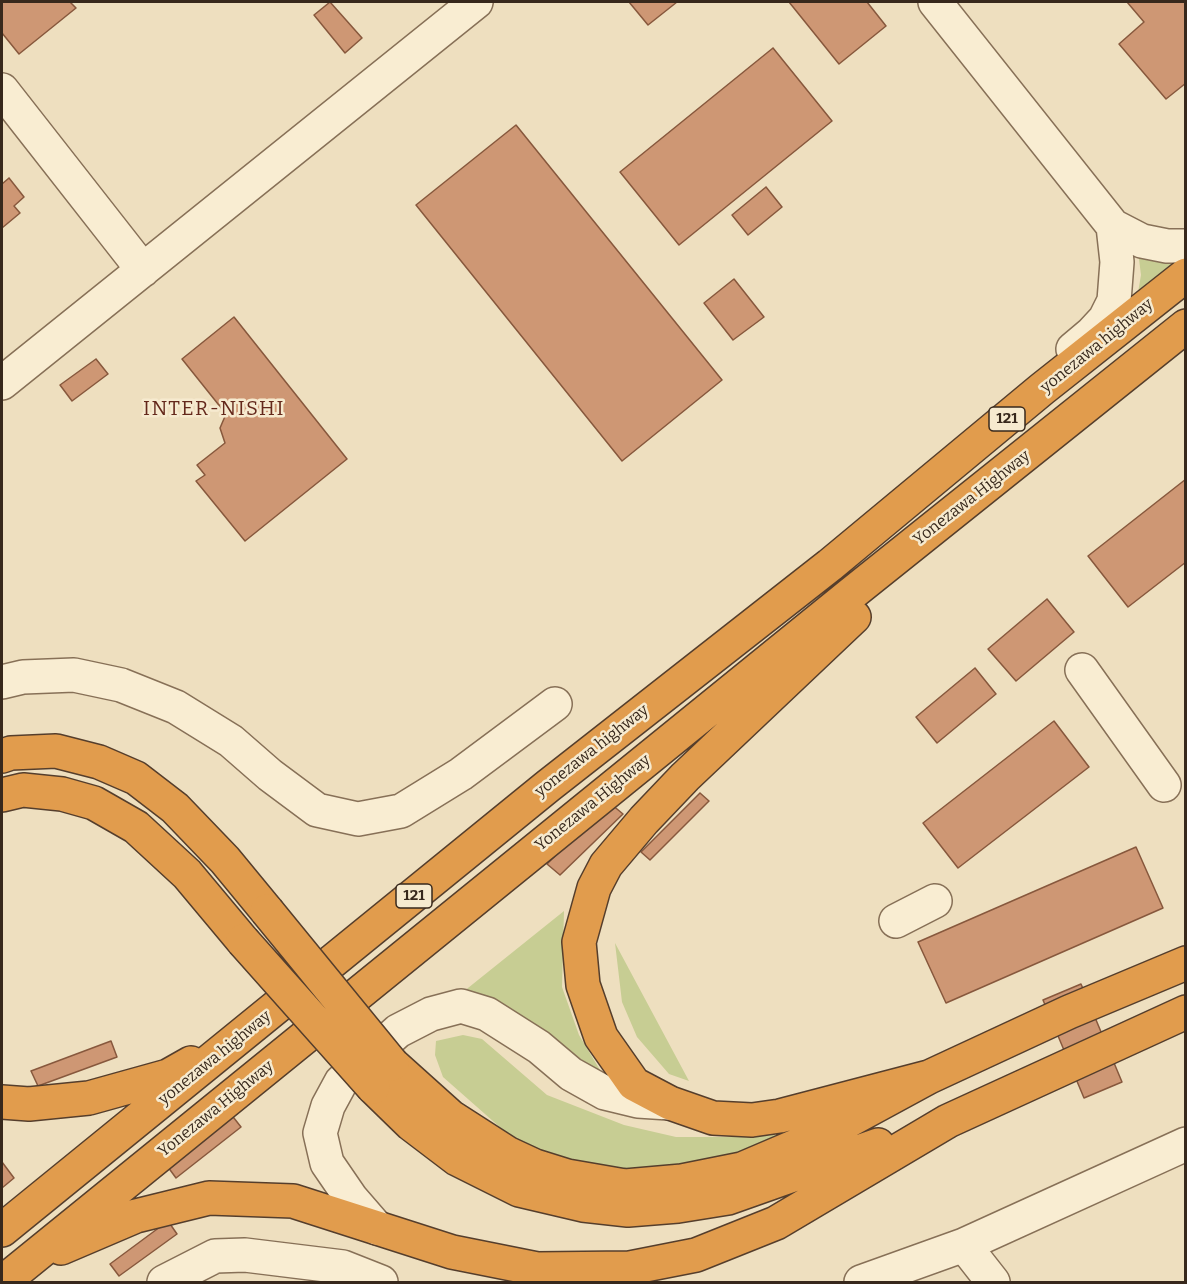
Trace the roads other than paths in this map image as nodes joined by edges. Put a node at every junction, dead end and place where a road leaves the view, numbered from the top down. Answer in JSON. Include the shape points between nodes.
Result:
{"nodes":[{"id":1,"x":476,"y":2,"type":"edge"},
{"id":2,"x":935,"y":2,"type":"edge"},
{"id":3,"x":2,"y":90,"type":"edge"},
{"id":4,"x":1113,"y":226,"type":"junction"},
{"id":5,"x":1185,"y":246,"type":"edge"},
{"id":6,"x":143,"y":270,"type":"junction"},
{"id":7,"x":1185,"y":276,"type":"edge"},
{"id":8,"x":1185,"y":326,"type":"edge"},
{"id":9,"x":2,"y":383,"type":"edge"},
{"id":10,"x":1042,"y":389,"type":"junction"},
{"id":11,"x":1044,"y":441,"type":"junction"},
{"id":12,"x":1082,"y":670,"type":"dead end"},
{"id":13,"x":2,"y":682,"type":"edge"},
{"id":14,"x":555,"y":704,"type":"dead end"},
{"id":15,"x":2,"y":756,"type":"edge"},
{"id":16,"x":1164,"y":785,"type":"dead end"},
{"id":17,"x":2,"y":795,"type":"edge"},
{"id":18,"x":935,"y":901,"type":"dead end"},
{"id":19,"x":896,"y":921,"type":"dead end"},
{"id":20,"x":1184,"y":964,"type":"edge"},
{"id":21,"x":1184,"y":1013,"type":"edge"},
{"id":22,"x":248,"y":1032,"type":"junction"},
{"id":23,"x":382,"y":1075,"type":"junction"},
{"id":24,"x":929,"y":1077,"type":"junction"},
{"id":25,"x":2,"y":1102,"type":"edge"},
{"id":26,"x":670,"y":1103,"type":"junction"},
{"id":27,"x":948,"y":1121,"type":"junction"},
{"id":28,"x":1185,"y":1144,"type":"edge"},
{"id":29,"x":377,"y":1228,"type":"junction"},
{"id":30,"x":2,"y":1230,"type":"edge"},
{"id":31,"x":964,"y":1245,"type":"junction"},
{"id":32,"x":32,"y":1259,"type":"junction"},
{"id":33,"x":3,"y":1282,"type":"edge"},
{"id":34,"x":164,"y":1282,"type":"edge"},
{"id":35,"x":381,"y":1282,"type":"edge"},
{"id":36,"x":861,"y":1282,"type":"edge"},
{"id":37,"x":993,"y":1282,"type":"edge"}],
"edges":[{"from":1,"to":6,"type":"street"},
{"from":2,"to":4,"type":"street"},
{"from":3,"to":6,"type":"street"},
{"from":4,"to":5,"type":"street","via":[[1142,241]]},
{"from":4,"to":10,"type":"street","via":[[1118,262],[1114,301],[1092,333],[1054,365]]},
{"from":6,"to":9,"type":"street"},
{"from":7,"to":10,"type":"highway","name":"yonezawa highway","number":"121"},
{"from":8,"to":11,"type":"highway","name":"Yonezawa Highway","number":"121"},
{"from":10,"to":22,"type":"highway","name":"yonezawa highway","number":"121","via":[[830,565],[548,786]]},
{"from":11,"to":26,"type":"highway","via":[[1005,487],[874,597],[685,777],[606,865],[594,888],[579,942],[583,985],[601,1037],[634,1084]]},
{"from":11,"to":32,"type":"highway","name":"Yonezawa Highway","number":"121"},
{"from":12,"to":16,"type":"street"},
{"from":13,"to":14,"type":"street","via":[[74,675],[121,685],[176,706],[231,741],[317,810],[358,819],[401,812],[461,774]]},
{"from":15,"to":23,"type":"highway","bridge":true,"via":[[56,751],[99,762],[136,778],[175,808],[267,911]]},
{"from":17,"to":23,"type":"highway","bridge":true,"via":[[23,790],[62,794],[94,803],[136,827],[187,874],[243,941]]},
{"from":18,"to":19,"type":"street"},
{"from":20,"to":24,"type":"highway"},
{"from":21,"to":27,"type":"highway"},
{"from":22,"to":25,"type":"highway","via":[[168,1076],[89,1098],[30,1104]]},
{"from":22,"to":30,"type":"highway","name":"yonezawa highway","number":"121"},
{"from":23,"to":24,"type":"highway","via":[[507,1154],[567,1176],[625,1186],[682,1181],[742,1169],[824,1134]]},
{"from":23,"to":27,"type":"highway","via":[[411,1124],[456,1159],[519,1190],[584,1205],[628,1210],[728,1198]]},
{"from":24,"to":26,"type":"highway","via":[[752,1120],[713,1118]]},
{"from":26,"to":29,"type":"street","via":[[605,1093],[571,1074],[539,1047],[487,1014],[461,1006],[431,1014],[398,1031],[341,1082],[320,1133],[327,1163]]},
{"from":27,"to":29,"type":"highway","via":[[776,1223],[696,1254],[630,1268],[537,1269],[452,1252]]},
{"from":28,"to":31,"type":"street"},
{"from":29,"to":32,"type":"highway","via":[[293,1201],[209,1198],[136,1216]]},
{"from":31,"to":36,"type":"street"},
{"from":31,"to":37,"type":"street"},
{"from":32,"to":33,"type":"highway","name":"Yonezawa Highway","number":"121"},
{"from":34,"to":35,"type":"street","via":[[215,1256],[343,1267]]}]}
